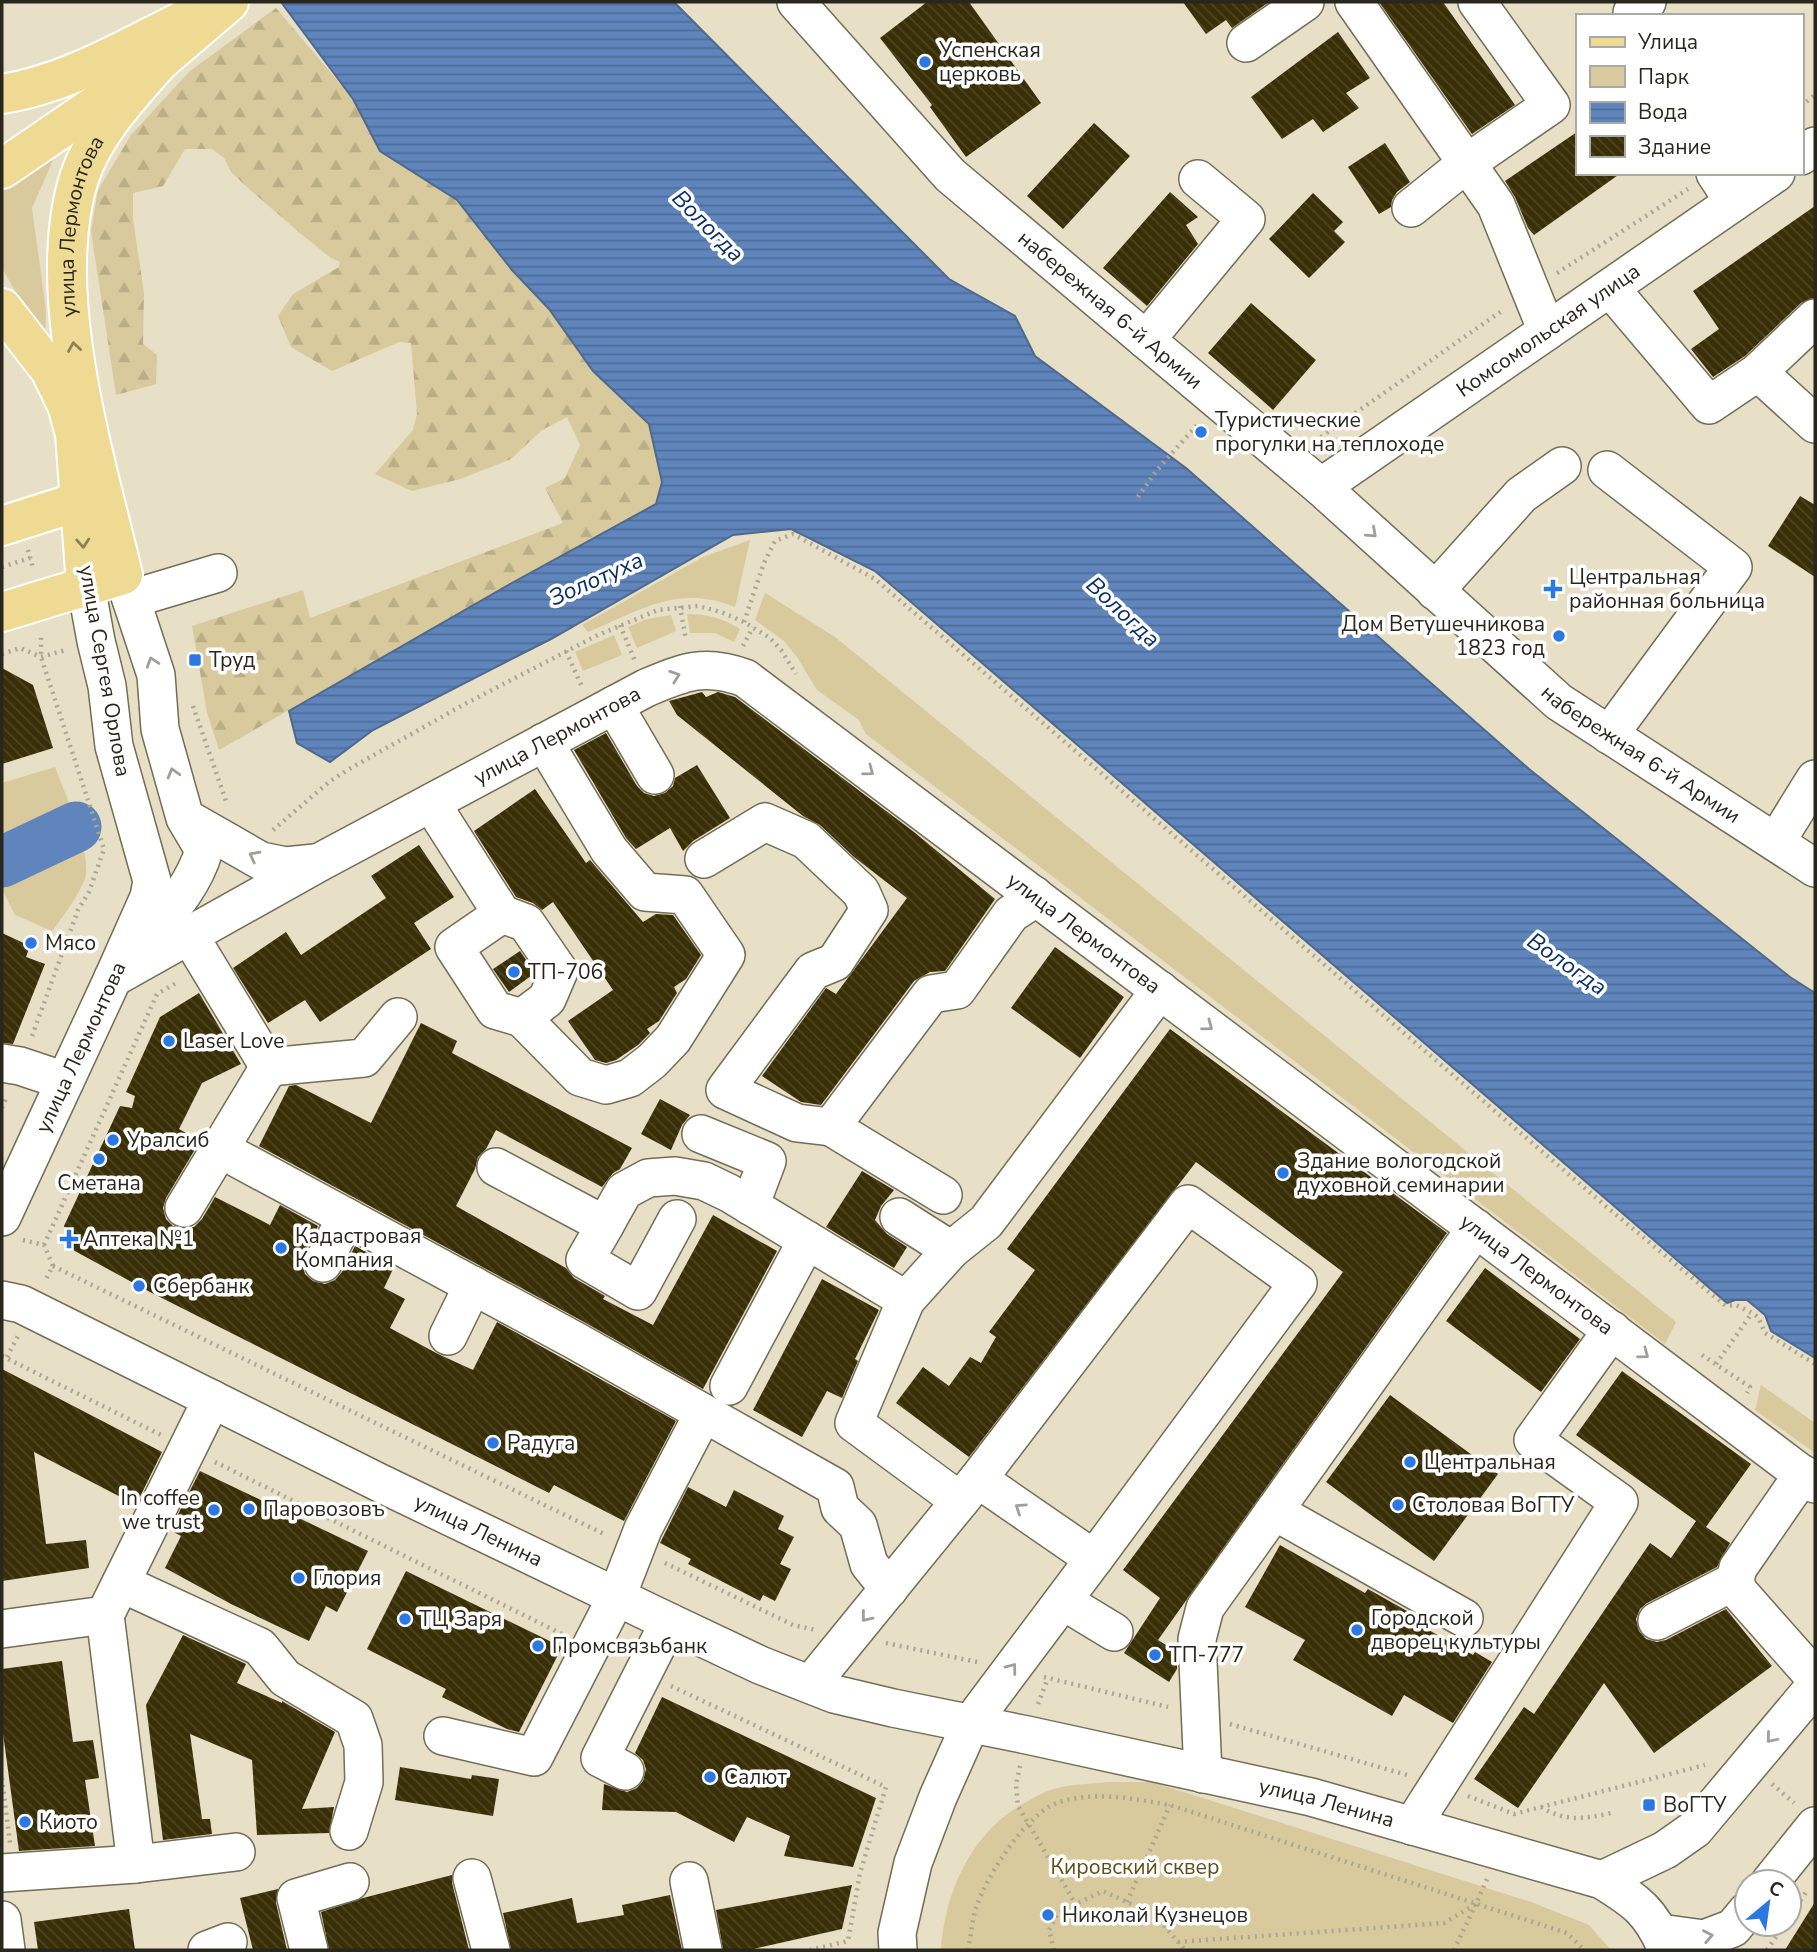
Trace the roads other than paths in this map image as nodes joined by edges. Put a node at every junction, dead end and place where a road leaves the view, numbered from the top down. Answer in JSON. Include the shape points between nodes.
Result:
{"nodes":[{"id":1,"x":229,"y":2,"type":"edge"},
{"id":2,"x":796,"y":2,"type":"edge"},
{"id":3,"x":1306,"y":2,"type":"edge"},
{"id":4,"x":1354,"y":2,"type":"edge"},
{"id":5,"x":1477,"y":2,"type":"edge"},
{"id":6,"x":1647,"y":2,"type":"edge"},
{"id":7,"x":205,"y":9,"type":"edge"},
{"id":8,"x":1632,"y":14,"type":"edge"},
{"id":9,"x":1246,"y":43,"type":"dead end"},
{"id":10,"x":160,"y":61,"type":"junction"},
{"id":11,"x":2,"y":94,"type":"edge"},
{"id":12,"x":1564,"y":96,"type":"edge"},
{"id":13,"x":2,"y":140,"type":"edge"},
{"id":14,"x":1467,"y":163,"type":"junction"},
{"id":15,"x":2,"y":169,"type":"edge"},
{"id":16,"x":1767,"y":175,"type":"edge"},
{"id":17,"x":1198,"y":178,"type":"dead end"},
{"id":18,"x":1712,"y":188,"type":"edge"},
{"id":19,"x":1411,"y":208,"type":"dead end"},
{"id":20,"x":1610,"y":288,"type":"junction"},
{"id":21,"x":2,"y":308,"type":"edge"},
{"id":22,"x":1815,"y":318,"type":"edge"},
{"id":23,"x":1547,"y":331,"type":"junction"},
{"id":24,"x":1146,"y":340,"type":"junction"},
{"id":25,"x":50,"y":370,"type":"junction"},
{"id":26,"x":1758,"y":372,"type":"junction"},
{"id":27,"x":86,"y":414,"type":"junction"},
{"id":28,"x":1815,"y":424,"type":"edge"},
{"id":29,"x":1562,"y":466,"type":"dead end"},
{"id":30,"x":1607,"y":470,"type":"dead end"},
{"id":31,"x":1321,"y":487,"type":"junction"},
{"id":32,"x":92,"y":497,"type":"junction"},
{"id":33,"x":2,"y":526,"type":"edge"},
{"id":34,"x":218,"y":573,"type":"dead end"},
{"id":35,"x":86,"y":586,"type":"junction"},
{"id":36,"x":127,"y":587,"type":"junction"},
{"id":37,"x":1435,"y":591,"type":"junction"},
{"id":38,"x":2,"y":612,"type":"edge"},
{"id":39,"x":614,"y":705,"type":"junction"},
{"id":40,"x":1609,"y":735,"type":"junction"},
{"id":41,"x":544,"y":742,"type":"junction"},
{"id":42,"x":655,"y":775,"type":"dead end"},
{"id":43,"x":1815,"y":779,"type":"edge"},
{"id":44,"x":430,"y":803,"type":"junction"},
{"id":45,"x":185,"y":818,"type":"junction"},
{"id":46,"x":139,"y":835,"type":"junction"},
{"id":47,"x":1776,"y":842,"type":"junction"},
{"id":48,"x":704,"y":859,"type":"dead end"},
{"id":49,"x":320,"y":862,"type":"junction"},
{"id":50,"x":1815,"y":868,"type":"edge"},
{"id":51,"x":190,"y":884,"type":"junction"},
{"id":52,"x":1034,"y":895,"type":"junction"},
{"id":53,"x":243,"y":906,"type":"junction"},
{"id":54,"x":502,"y":914,"type":"junction"},
{"id":55,"x":189,"y":935,"type":"junction"},
{"id":56,"x":113,"y":978,"type":"junction"},
{"id":57,"x":1160,"y":990,"type":"junction"},
{"id":58,"x":398,"y":1017,"type":"dead end"},
{"id":59,"x":522,"y":1018,"type":"junction"},
{"id":60,"x":11,"y":1064,"type":"edge"},
{"id":61,"x":269,"y":1067,"type":"junction"},
{"id":62,"x":65,"y":1081,"type":"junction"},
{"id":63,"x":831,"y":1127,"type":"junction"},
{"id":64,"x":701,"y":1135,"type":"dead end"},
{"id":65,"x":220,"y":1149,"type":"junction"},
{"id":66,"x":496,"y":1167,"type":"dead end"},
{"id":67,"x":943,"y":1195,"type":"dead end"},
{"id":68,"x":750,"y":1206,"type":"junction"},
{"id":69,"x":184,"y":1208,"type":"dead end"},
{"id":70,"x":2,"y":1217,"type":"edge"},
{"id":71,"x":346,"y":1217,"type":"junction"},
{"id":72,"x":899,"y":1217,"type":"dead end"},
{"id":73,"x":677,"y":1219,"type":"dead end"},
{"id":74,"x":605,"y":1225,"type":"junction"},
{"id":75,"x":1476,"y":1228,"type":"junction"},
{"id":76,"x":807,"y":1240,"type":"junction"},
{"id":77,"x":951,"y":1250,"type":"junction"},
{"id":78,"x":323,"y":1263,"type":"dead end"},
{"id":79,"x":473,"y":1285,"type":"junction"},
{"id":80,"x":2,"y":1300,"type":"edge"},
{"id":81,"x":906,"y":1300,"type":"junction"},
{"id":82,"x":1612,"y":1330,"type":"junction"},
{"id":83,"x":448,"y":1336,"type":"dead end"},
{"id":84,"x":729,"y":1386,"type":"dead end"},
{"id":85,"x":212,"y":1399,"type":"junction"},
{"id":86,"x":703,"y":1414,"type":"junction"},
{"id":87,"x":1809,"y":1479,"type":"edge"},
{"id":88,"x":969,"y":1490,"type":"junction"},
{"id":89,"x":1274,"y":1511,"type":"junction"},
{"id":90,"x":1094,"y":1559,"type":"junction"},
{"id":91,"x":1735,"y":1581,"type":"junction"},
{"id":92,"x":121,"y":1583,"type":"junction"},
{"id":93,"x":889,"y":1588,"type":"junction"},
{"id":94,"x":617,"y":1596,"type":"junction"},
{"id":95,"x":1063,"y":1601,"type":"junction"},
{"id":96,"x":105,"y":1615,"type":"junction"},
{"id":97,"x":1464,"y":1618,"type":"dead end"},
{"id":98,"x":1657,"y":1621,"type":"dead end"},
{"id":99,"x":669,"y":1622,"type":"junction"},
{"id":100,"x":2,"y":1629,"type":"edge"},
{"id":101,"x":1114,"y":1633,"type":"dead end"},
{"id":102,"x":1815,"y":1678,"type":"edge"},
{"id":103,"x":811,"y":1684,"type":"junction"},
{"id":104,"x":1815,"y":1686,"type":"edge"},
{"id":105,"x":971,"y":1723,"type":"junction"},
{"id":106,"x":443,"y":1736,"type":"dead end"},
{"id":107,"x":625,"y":1770,"type":"dead end"},
{"id":108,"x":1203,"y":1774,"type":"junction"},
{"id":109,"x":1412,"y":1826,"type":"junction"},
{"id":110,"x":349,"y":1831,"type":"dead end"},
{"id":111,"x":1812,"y":1837,"type":"edge"},
{"id":112,"x":236,"y":1852,"type":"dead end"},
{"id":113,"x":136,"y":1864,"type":"junction"},
{"id":114,"x":1783,"y":1868,"type":"edge"},
{"id":115,"x":8,"y":1872,"type":"edge"},
{"id":116,"x":472,"y":1878,"type":"dead end"},
{"id":117,"x":1601,"y":1880,"type":"junction"},
{"id":118,"x":689,"y":1881,"type":"dead end"},
{"id":119,"x":350,"y":1882,"type":"dead end"},
{"id":120,"x":2,"y":1920,"type":"edge"},
{"id":121,"x":1733,"y":1928,"type":"edge"},
{"id":122,"x":1663,"y":1941,"type":"edge"},
{"id":123,"x":6,"y":1950,"type":"edge"},
{"id":124,"x":309,"y":1950,"type":"edge"},
{"id":125,"x":491,"y":1950,"type":"edge"},
{"id":126,"x":703,"y":1950,"type":"edge"},
{"id":127,"x":898,"y":1950,"type":"edge"}],
"edges":[{"from":1,"to":10,"type":"main road"},
{"from":2,"to":24,"type":"street","name":"набережная 6-й Армии","via":[[950,174]]},
{"from":3,"to":9,"type":"street"},
{"from":4,"to":14,"type":"street"},
{"from":5,"to":12,"type":"street"},
{"from":6,"to":8,"type":"street"},
{"from":7,"to":11,"type":"main road","via":[[85,68]]},
{"from":7,"to":13,"type":"main road"},
{"from":10,"to":15,"type":"main road"},
{"from":27,"to":10,"type":"main road","name":"улица Лермонтова","one_way":true,"via":[[68,301],[70,215],[92,150]]},
{"from":12,"to":14,"type":"street"},
{"from":14,"to":19,"type":"street"},
{"from":14,"to":23,"type":"street","via":[[1496,205]]},
{"from":16,"to":18,"type":"street","name":"Комсомольская улица"},
{"from":17,"to":24,"type":"street","via":[[1246,219]]},
{"from":18,"to":20,"type":"street","name":"Комсомольская улица"},
{"from":20,"to":23,"type":"street","name":"Комсомольская улица"},
{"from":20,"to":26,"type":"street","via":[[1709,404]]},
{"from":21,"to":25,"type":"main road","name":"улица Сергея Орлова"},
{"from":22,"to":26,"type":"street"},
{"from":23,"to":31,"type":"street","name":"Комсомольская улица"},
{"from":24,"to":31,"type":"street","name":"набережная 6-й Армии"},
{"from":25,"to":27,"type":"main road"},
{"from":25,"to":32,"type":"main road","name":"улица Сергея Орлова","via":[[67,405]]},
{"from":26,"to":28,"type":"street"},
{"from":27,"to":32,"type":"main road","name":"улица Сергея Орлова"},
{"from":29,"to":37,"type":"street","via":[[1521,495]]},
{"from":30,"to":40,"type":"street","via":[[1733,567]]},
{"from":31,"to":37,"type":"street","name":"набережная 6-й Армии","one_way":true},
{"from":32,"to":33,"type":"main road"},
{"from":32,"to":35,"type":"main road","name":"улица Сергея Орлова","one_way":true},
{"from":32,"to":36,"type":"main road","name":"улица Сергея Орлова"},
{"from":34,"to":36,"type":"street"},
{"from":35,"to":36,"type":"main road"},
{"from":35,"to":38,"type":"main road"},
{"from":35,"to":46,"type":"street","name":"улица Сергея Орлова","via":[[114,746]]},
{"from":45,"to":36,"type":"street","name":"улица Сергея Орлова","one_way":true,"via":[[160,729],[156,675]]},
{"from":37,"to":40,"type":"street","name":"набережная 6-й Армии","via":[[1559,702]]},
{"from":39,"to":41,"type":"street","name":"улица Лермонтова"},
{"from":39,"to":42,"type":"street"},
{"from":39,"to":52,"type":"street","name":"улица Лермонтова","one_way":true,"via":[[692,670],[726,671],[745,678]]},
{"from":40,"to":47,"type":"street","name":"набережная 6-й Армии"},
{"from":41,"to":44,"type":"street","name":"улица Лермонтова"},
{"from":41,"to":59,"type":"street","via":[[609,850],[645,892],[685,895],[726,955],[673,1039],[630,1078],[606,1085],[580,1077]]},
{"from":43,"to":47,"type":"street"},
{"from":44,"to":49,"type":"street","name":"улица Лермонтова"},
{"from":44,"to":54,"type":"street"},
{"from":45,"to":46,"type":"street","via":[[185,830],[176,844],[154,844]]},
{"from":49,"to":45,"type":"street","name":"улица Лермонтова","one_way":true,"via":[[286,866],[261,861]]},
{"from":45,"to":51,"type":"street","name":"улица Сергея Орлова","via":[[204,850]]},
{"from":46,"to":51,"type":"street"},
{"from":46,"to":56,"type":"street","name":"улица Сергея Орлова","via":[[151,889]]},
{"from":47,"to":50,"type":"street","name":"набережная 6-й Армии"},
{"from":48,"to":63,"type":"street","via":[[765,822],[806,840],[861,892],[869,910],[835,962],[813,971],[725,1090],[797,1123]]},
{"from":49,"to":53,"type":"street","name":"улица Лермонтова"},
{"from":51,"to":53,"type":"street","via":[[218,901]]},
{"from":51,"to":56,"type":"street","name":"улица Сергея Орлова"},
{"from":52,"to":57,"type":"street","name":"улица Лермонтова"},
{"from":52,"to":63,"type":"street","via":[[1011,914],[957,990],[931,995]]},
{"from":53,"to":55,"type":"street","name":"улица Лермонтова"},
{"from":54,"to":59,"type":"street","via":[[526,923],[559,971],[547,999]]},
{"from":54,"to":59,"type":"street","via":[[454,947],[495,1010]]},
{"from":55,"to":56,"type":"street","name":"улица Лермонтова"},
{"from":55,"to":61,"type":"street"},
{"from":56,"to":62,"type":"street","name":"улица Лермонтова"},
{"from":57,"to":75,"type":"street","name":"улица Лермонтова","one_way":true},
{"from":57,"to":77,"type":"street","via":[[986,1222]]},
{"from":58,"to":61,"type":"street","via":[[364,1058]]},
{"from":60,"to":62,"type":"street"},
{"from":61,"to":65,"type":"street"},
{"from":62,"to":70,"type":"street","name":"улица Лермонтова"},
{"from":63,"to":67,"type":"street"},
{"from":64,"to":68,"type":"street","via":[[767,1161]]},
{"from":65,"to":69,"type":"street"},
{"from":65,"to":71,"type":"street"},
{"from":66,"to":74,"type":"street"},
{"from":68,"to":74,"type":"street","via":[[704,1181],[674,1175],[648,1178],[624,1191]]},
{"from":68,"to":76,"type":"street"},
{"from":71,"to":78,"type":"street"},
{"from":71,"to":79,"type":"street"},
{"from":72,"to":77,"type":"street"},
{"from":73,"to":74,"type":"street","via":[[638,1291],[585,1260]]},
{"from":75,"to":82,"type":"street","name":"улица Лермонтова"},
{"from":75,"to":89,"type":"street"},
{"from":76,"to":81,"type":"street"},
{"from":76,"to":84,"type":"street"},
{"from":77,"to":81,"type":"street"},
{"from":79,"to":83,"type":"street"},
{"from":79,"to":86,"type":"street"},
{"from":80,"to":85,"type":"street","name":"улица Ленина","via":[[20,1304]]},
{"from":81,"to":88,"type":"street","via":[[854,1423]]},
{"from":82,"to":87,"type":"street","name":"улица Лермонтова","one_way":true},
{"from":82,"to":109,"type":"street","via":[[1533,1440],[1619,1502]]},
{"from":85,"to":92,"type":"street"},
{"from":85,"to":94,"type":"street","name":"улица Ленина"},
{"from":86,"to":93,"type":"street","via":[[835,1487],[840,1508],[858,1525],[869,1564]]},
{"from":86,"to":94,"type":"street","via":[[635,1549]]},
{"from":87,"to":91,"type":"street","via":[[1738,1568]]},
{"from":90,"to":88,"type":"street","one_way":true},
{"from":88,"to":90,"type":"street","via":[[1188,1204],[1298,1283]]},
{"from":88,"to":93,"type":"street"},
{"from":89,"to":97,"type":"street"},
{"from":89,"to":108,"type":"street","via":[[1205,1608],[1197,1639]]},
{"from":90,"to":95,"type":"street"},
{"from":91,"to":98,"type":"street"},
{"from":91,"to":102,"type":"street","via":[[1739,1592]]},
{"from":92,"to":96,"type":"street"},
{"from":92,"to":110,"type":"street","via":[[260,1647],[285,1678],[354,1718],[363,1745],[364,1782]]},
{"from":93,"to":103,"type":"street","one_way":true},
{"from":94,"to":99,"type":"street","name":"улица Ленина"},
{"from":94,"to":106,"type":"street","via":[[534,1757]]},
{"from":95,"to":101,"type":"street"},
{"from":105,"to":95,"type":"street","one_way":true},
{"from":96,"to":100,"type":"street"},
{"from":96,"to":113,"type":"street"},
{"from":99,"to":103,"type":"street","name":"улица Ленина"},
{"from":99,"to":107,"type":"street","via":[[600,1758]]},
{"from":103,"to":105,"type":"street","name":"улица Ленина","via":[[893,1708]]},
{"from":104,"to":117,"type":"street","one_way":true,"via":[[1695,1829],[1664,1850]]},
{"from":105,"to":108,"type":"street","name":"улица Ленина"},
{"from":105,"to":127,"type":"street","via":[[913,1863],[897,1933]]},
{"from":108,"to":109,"type":"street","name":"улица Ленина","via":[[1311,1797]]},
{"from":109,"to":117,"type":"street","name":"улица Ленина"},
{"from":111,"to":114,"type":"street"},
{"from":112,"to":113,"type":"street"},
{"from":113,"to":115,"type":"street"},
{"from":116,"to":125,"type":"street"},
{"from":117,"to":122,"type":"street","name":"улица Ленина","via":[[1638,1902]]},
{"from":118,"to":126,"type":"street"},
{"from":119,"to":124,"type":"street","via":[[296,1898]]},
{"from":120,"to":123,"type":"street"},
{"from":122,"to":121,"type":"street","one_way":true,"via":[[1704,1939]]}]}
